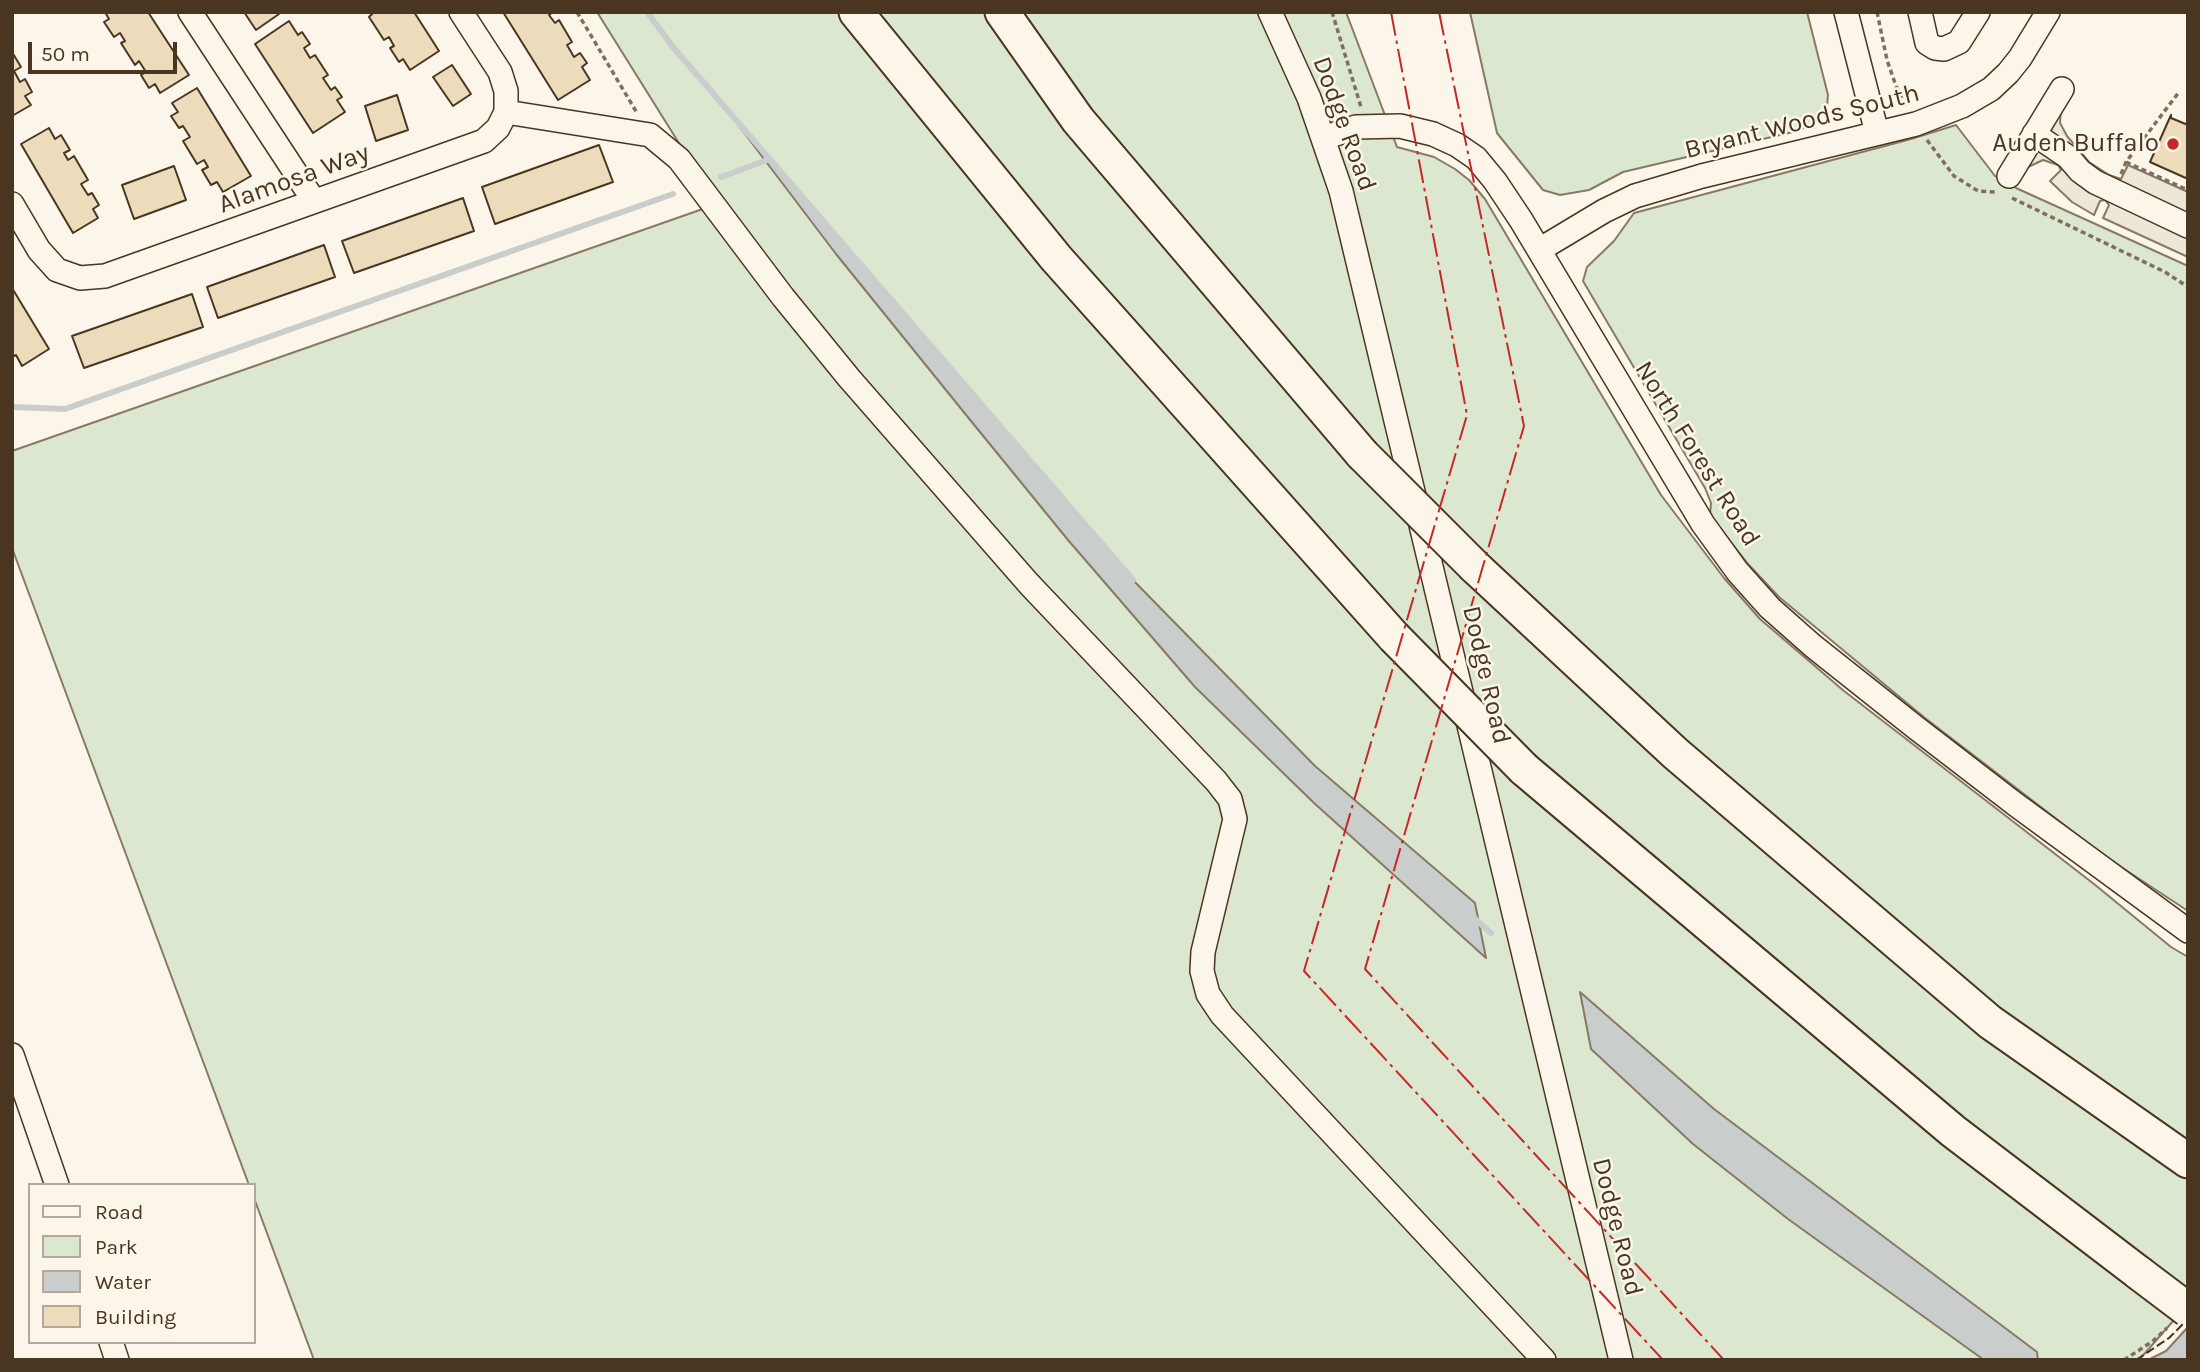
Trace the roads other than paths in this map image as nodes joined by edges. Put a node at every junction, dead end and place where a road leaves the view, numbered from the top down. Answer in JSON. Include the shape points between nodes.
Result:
{"nodes":[{"id":1,"x":190,"y":12,"type":"edge"},
{"id":2,"x":461,"y":12,"type":"edge"},
{"id":3,"x":856,"y":12,"type":"edge"},
{"id":4,"x":1002,"y":12,"type":"edge"},
{"id":5,"x":1270,"y":12,"type":"edge"},
{"id":6,"x":1846,"y":12,"type":"edge"},
{"id":7,"x":1920,"y":12,"type":"edge"},
{"id":8,"x":1978,"y":12,"type":"edge"},
{"id":9,"x":2048,"y":12,"type":"edge"},
{"id":10,"x":2062,"y":89,"type":"dead end"},
{"id":11,"x":506,"y":112,"type":"junction"},
{"id":12,"x":1877,"y":133,"type":"junction"},
{"id":13,"x":2034,"y":134,"type":"junction"},
{"id":14,"x":1324,"y":138,"type":"junction"},
{"id":15,"x":2009,"y":176,"type":"dead end"},
{"id":16,"x":314,"y":201,"type":"junction"},
{"id":17,"x":15,"y":213,"type":"edge"},
{"id":18,"x":2188,"y":226,"type":"edge"},
{"id":19,"x":1539,"y":250,"type":"junction"},
{"id":20,"x":2188,"y":931,"type":"edge"},
{"id":21,"x":12,"y":1055,"type":"edge"},
{"id":22,"x":2188,"y":1161,"type":"edge"},
{"id":23,"x":56,"y":1183,"type":"edge"},
{"id":24,"x":2188,"y":1310,"type":"edge"},
{"id":25,"x":1544,"y":1360,"type":"edge"},
{"id":26,"x":1620,"y":1360,"type":"edge"}],
"edges":[{"from":1,"to":16,"type":"street"},
{"from":2,"to":11,"type":"street","via":[[500,72]]},
{"from":3,"to":24,"type":"highway","bridge":true,"via":[[1056,258],[1394,637],[1524,769],[1953,1131]]},
{"from":4,"to":22,"type":"highway","bridge":true,"via":[[1077,120],[1362,454],[1475,567],[1675,753],[1990,1022]]},
{"from":5,"to":14,"type":"street","name":"Dodge Road"},
{"from":6,"to":12,"type":"street"},
{"from":7,"to":8,"type":"street","via":[[1927,43],[1944,49],[1959,42]]},
{"from":9,"to":12,"type":"street","name":"Bryant Woods South","via":[[2020,58],[1983,95],[1947,113]]},
{"from":10,"to":13,"type":"street"},
{"from":11,"to":16,"type":"street","name":"Alamosa Way","via":[[484,141]]},
{"from":11,"to":25,"type":"street","via":[[650,135],[679,159],[849,378],[1029,583],[1216,781],[1230,799],[1235,819],[1203,952],[1208,994],[1222,1015]]},
{"from":12,"to":19,"type":"street","name":"Bryant Woods South","via":[[1635,196]]},
{"from":13,"to":15,"type":"street"},
{"from":13,"to":18,"type":"street","via":[[2095,182]]},
{"from":14,"to":19,"type":"street","name":"North Forest Road","via":[[1366,126],[1391,125],[1422,130],[1465,150],[1495,181]]},
{"from":14,"to":26,"type":"street","name":"Dodge Road","via":[[1385,369]]},
{"from":16,"to":17,"type":"street","name":"Alamosa Way","via":[[104,276],[80,278],[57,270]]},
{"from":19,"to":20,"type":"street","name":"North Forest Road","via":[[1703,524],[1770,608],[1895,712]]},
{"from":21,"to":23,"type":"street"}]}
